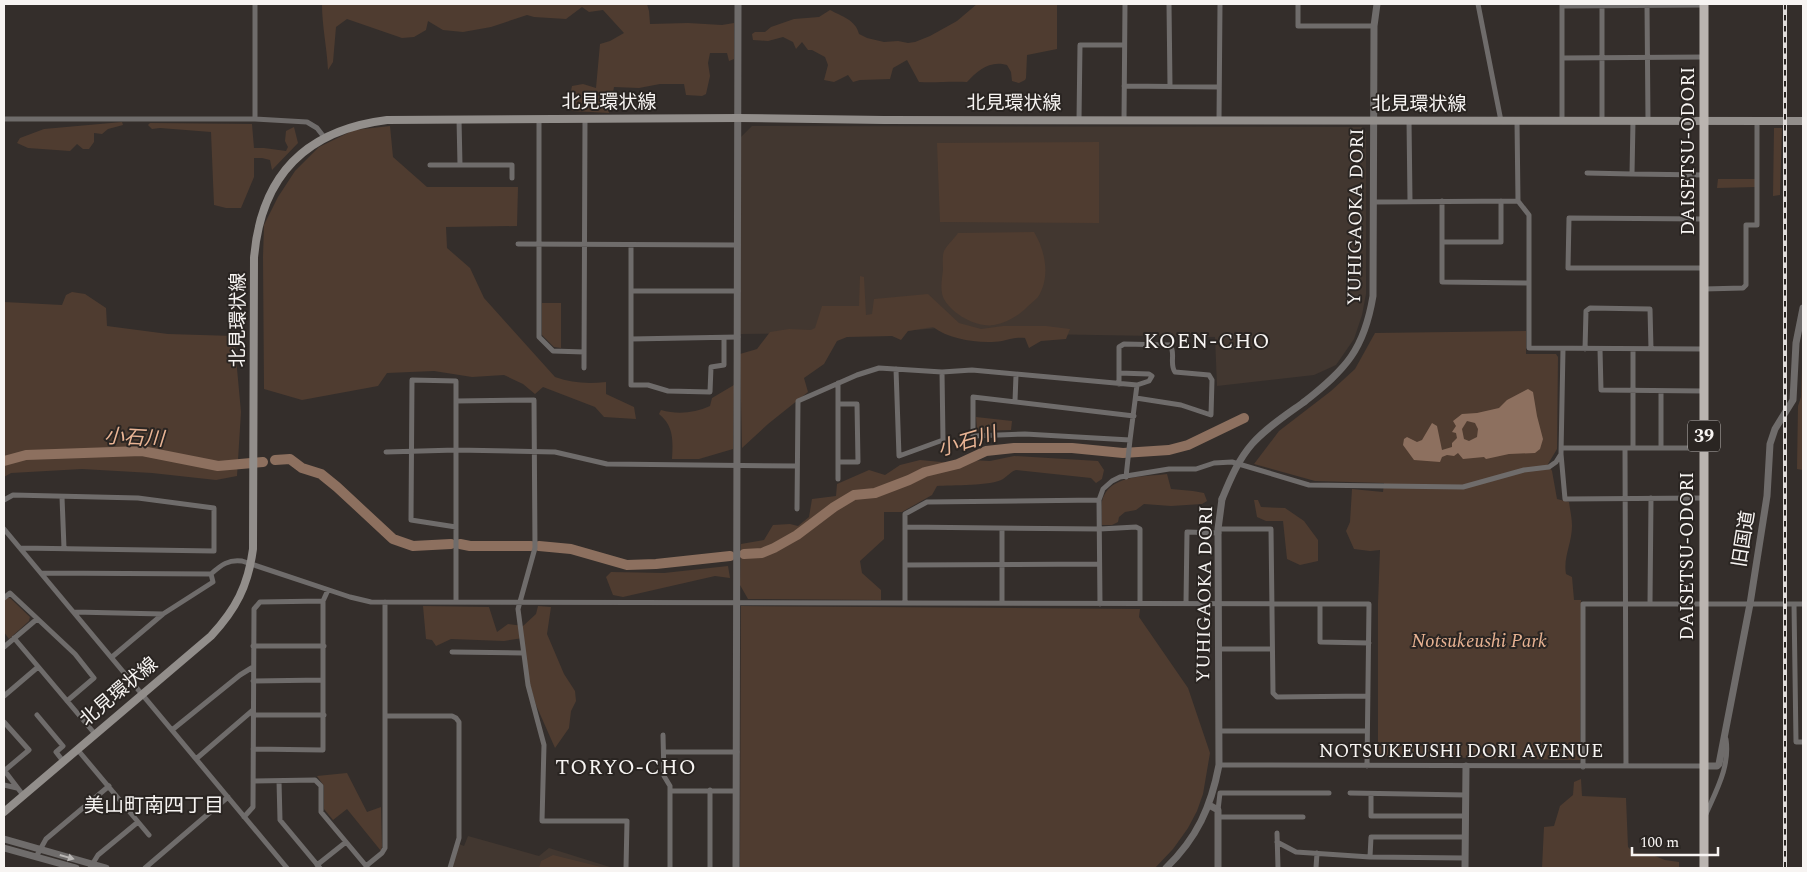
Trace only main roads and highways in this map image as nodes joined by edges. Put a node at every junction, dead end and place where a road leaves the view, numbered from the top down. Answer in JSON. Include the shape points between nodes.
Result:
{"nodes":[{"id":1,"x":1704,"y":4,"type":"edge"},
{"id":2,"x":1704,"y":121,"type":"junction"},
{"id":3,"x":1803,"y":122,"type":"edge"},
{"id":4,"x":4,"y":812,"type":"edge"},
{"id":5,"x":1704,"y":868,"type":"edge"}],
"edges":[{"from":1,"to":2,"type":"highway","name":"DAISETSU-ODORI","number":"39"},
{"from":2,"to":3,"type":"main road","name":"北見環状線"},
{"from":2,"to":4,"type":"main road","name":"北見環状線","via":[[460,119],[362,123],[324,137],[281,175],[260,217],[256,238],[254,504],[251,564],[239,600],[211,636]]},
{"from":2,"to":5,"type":"highway","name":"DAISETSU-ODORI","number":"39"}]}
